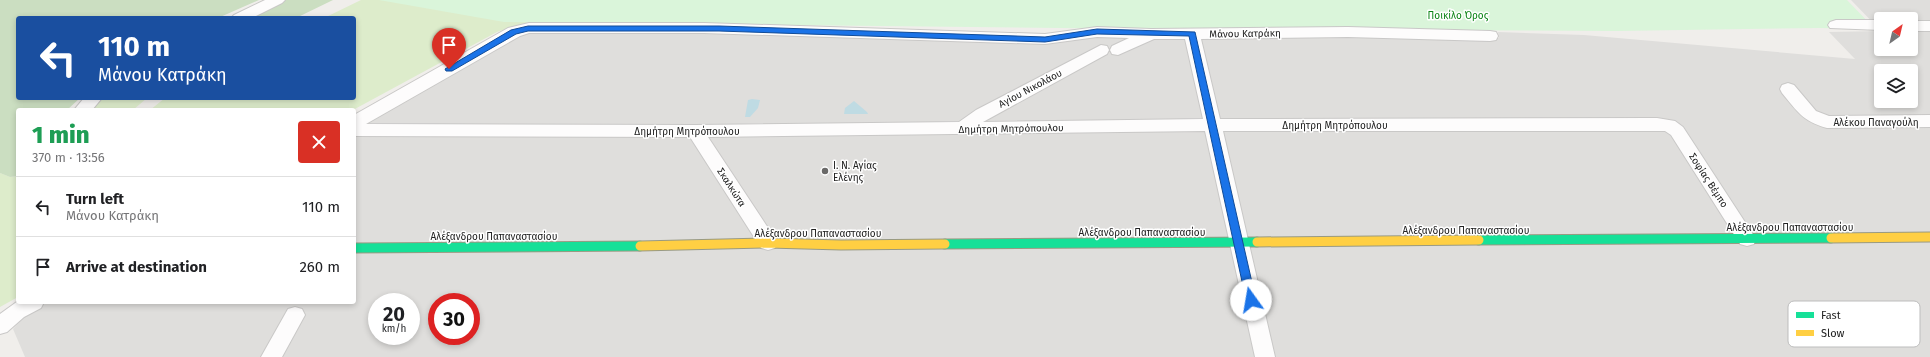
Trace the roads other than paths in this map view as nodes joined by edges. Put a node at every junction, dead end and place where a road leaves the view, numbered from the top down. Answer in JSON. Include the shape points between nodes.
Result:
{"nodes":[{"id":1,"x":277,"y":0,"type":"edge"},
{"id":2,"x":243,"y":16,"type":"edge"},
{"id":3,"x":1836,"y":25,"type":"dead end"},
{"id":4,"x":1874,"y":25,"type":"edge"},
{"id":5,"x":1918,"y":26,"type":"edge"},
{"id":6,"x":1930,"y":26,"type":"edge"},
{"id":7,"x":1152,"y":34,"type":"junction"},
{"id":8,"x":1192,"y":34,"type":"junction"},
{"id":9,"x":1490,"y":36,"type":"dead end"},
{"id":10,"x":1101,"y":50,"type":"dead end"},
{"id":11,"x":1118,"y":50,"type":"dead end"},
{"id":12,"x":1788,"y":89,"type":"dead end"},
{"id":13,"x":92,"y":100,"type":"edge"},
{"id":14,"x":84,"y":108,"type":"edge"},
{"id":15,"x":1930,"y":121,"type":"edge"},
{"id":16,"x":356,"y":122,"type":"edge"},
{"id":17,"x":1212,"y":125,"type":"junction"},
{"id":18,"x":1669,"y":125,"type":"joint"},
{"id":19,"x":961,"y":129,"type":"junction"},
{"id":20,"x":356,"y":130,"type":"edge"},
{"id":21,"x":695,"y":131,"type":"junction"},
{"id":22,"x":1930,"y":238,"type":"edge"},
{"id":23,"x":1747,"y":239,"type":"junction"},
{"id":24,"x":1238,"y":242,"type":"junction"},
{"id":25,"x":768,"y":243,"type":"junction"},
{"id":26,"x":356,"y":248,"type":"edge"},
{"id":27,"x":30,"y":304,"type":"edge"},
{"id":28,"x":295,"y":315,"type":"dead end"},
{"id":29,"x":0,"y":326,"type":"edge"},
{"id":30,"x":271,"y":357,"type":"edge"},
{"id":31,"x":1264,"y":357,"type":"edge"}],
"edges":[{"from":1,"to":2,"type":"street"},
{"from":3,"to":4,"type":"street"},
{"from":5,"to":6,"type":"street"},
{"from":7,"to":8,"type":"street","name":"Μάνου Κατράκη"},
{"from":7,"to":11,"type":"street"},
{"from":7,"to":16,"type":"street","name":"Μάνου Κατράκη","via":[[1097,32],[1045,39],[712,29],[528,28],[514,32]]},
{"from":8,"to":9,"type":"street","name":"Μάνου Κατράκη","via":[[1348,32]]},
{"from":8,"to":17,"type":"street"},
{"from":10,"to":19,"type":"street","name":"Αγίου Νικολάου","via":[[982,114]]},
{"from":12,"to":15,"type":"street","name":"Αλέκου Παναγούλη","via":[[1810,115],[1827,122]]},
{"from":13,"to":14,"type":"street"},
{"from":17,"to":18,"type":"street","name":"Δημήτρη Μητρόπουλου"},
{"from":17,"to":19,"type":"street","name":"Δημήτρη Μητρόπουλου"},
{"from":17,"to":24,"type":"street"},
{"from":18,"to":23,"type":"street","name":"Σοφίας Βέμπο","via":[[1677,131]]},
{"from":19,"to":21,"type":"street","name":"Δημήτρη Μητρόπουλου"},
{"from":20,"to":21,"type":"street","name":"Δημήτρη Μητρόπουλου"},
{"from":21,"to":25,"type":"street","name":"Σκαλκώτα"},
{"from":22,"to":23,"type":"street","name":"Αλέξανδρου Παπαναστασίου"},
{"from":23,"to":24,"type":"street","name":"Αλέξανδρου Παπαναστασίου"},
{"from":24,"to":25,"type":"street","name":"Αλέξανδρου Παπαναστασίου","via":[[849,245]]},
{"from":24,"to":31,"type":"street"},
{"from":25,"to":26,"type":"street","name":"Αλέξανδρου Παπαναστασίου"},
{"from":27,"to":29,"type":"street","via":[[14,313]]},
{"from":28,"to":30,"type":"street"}]}
